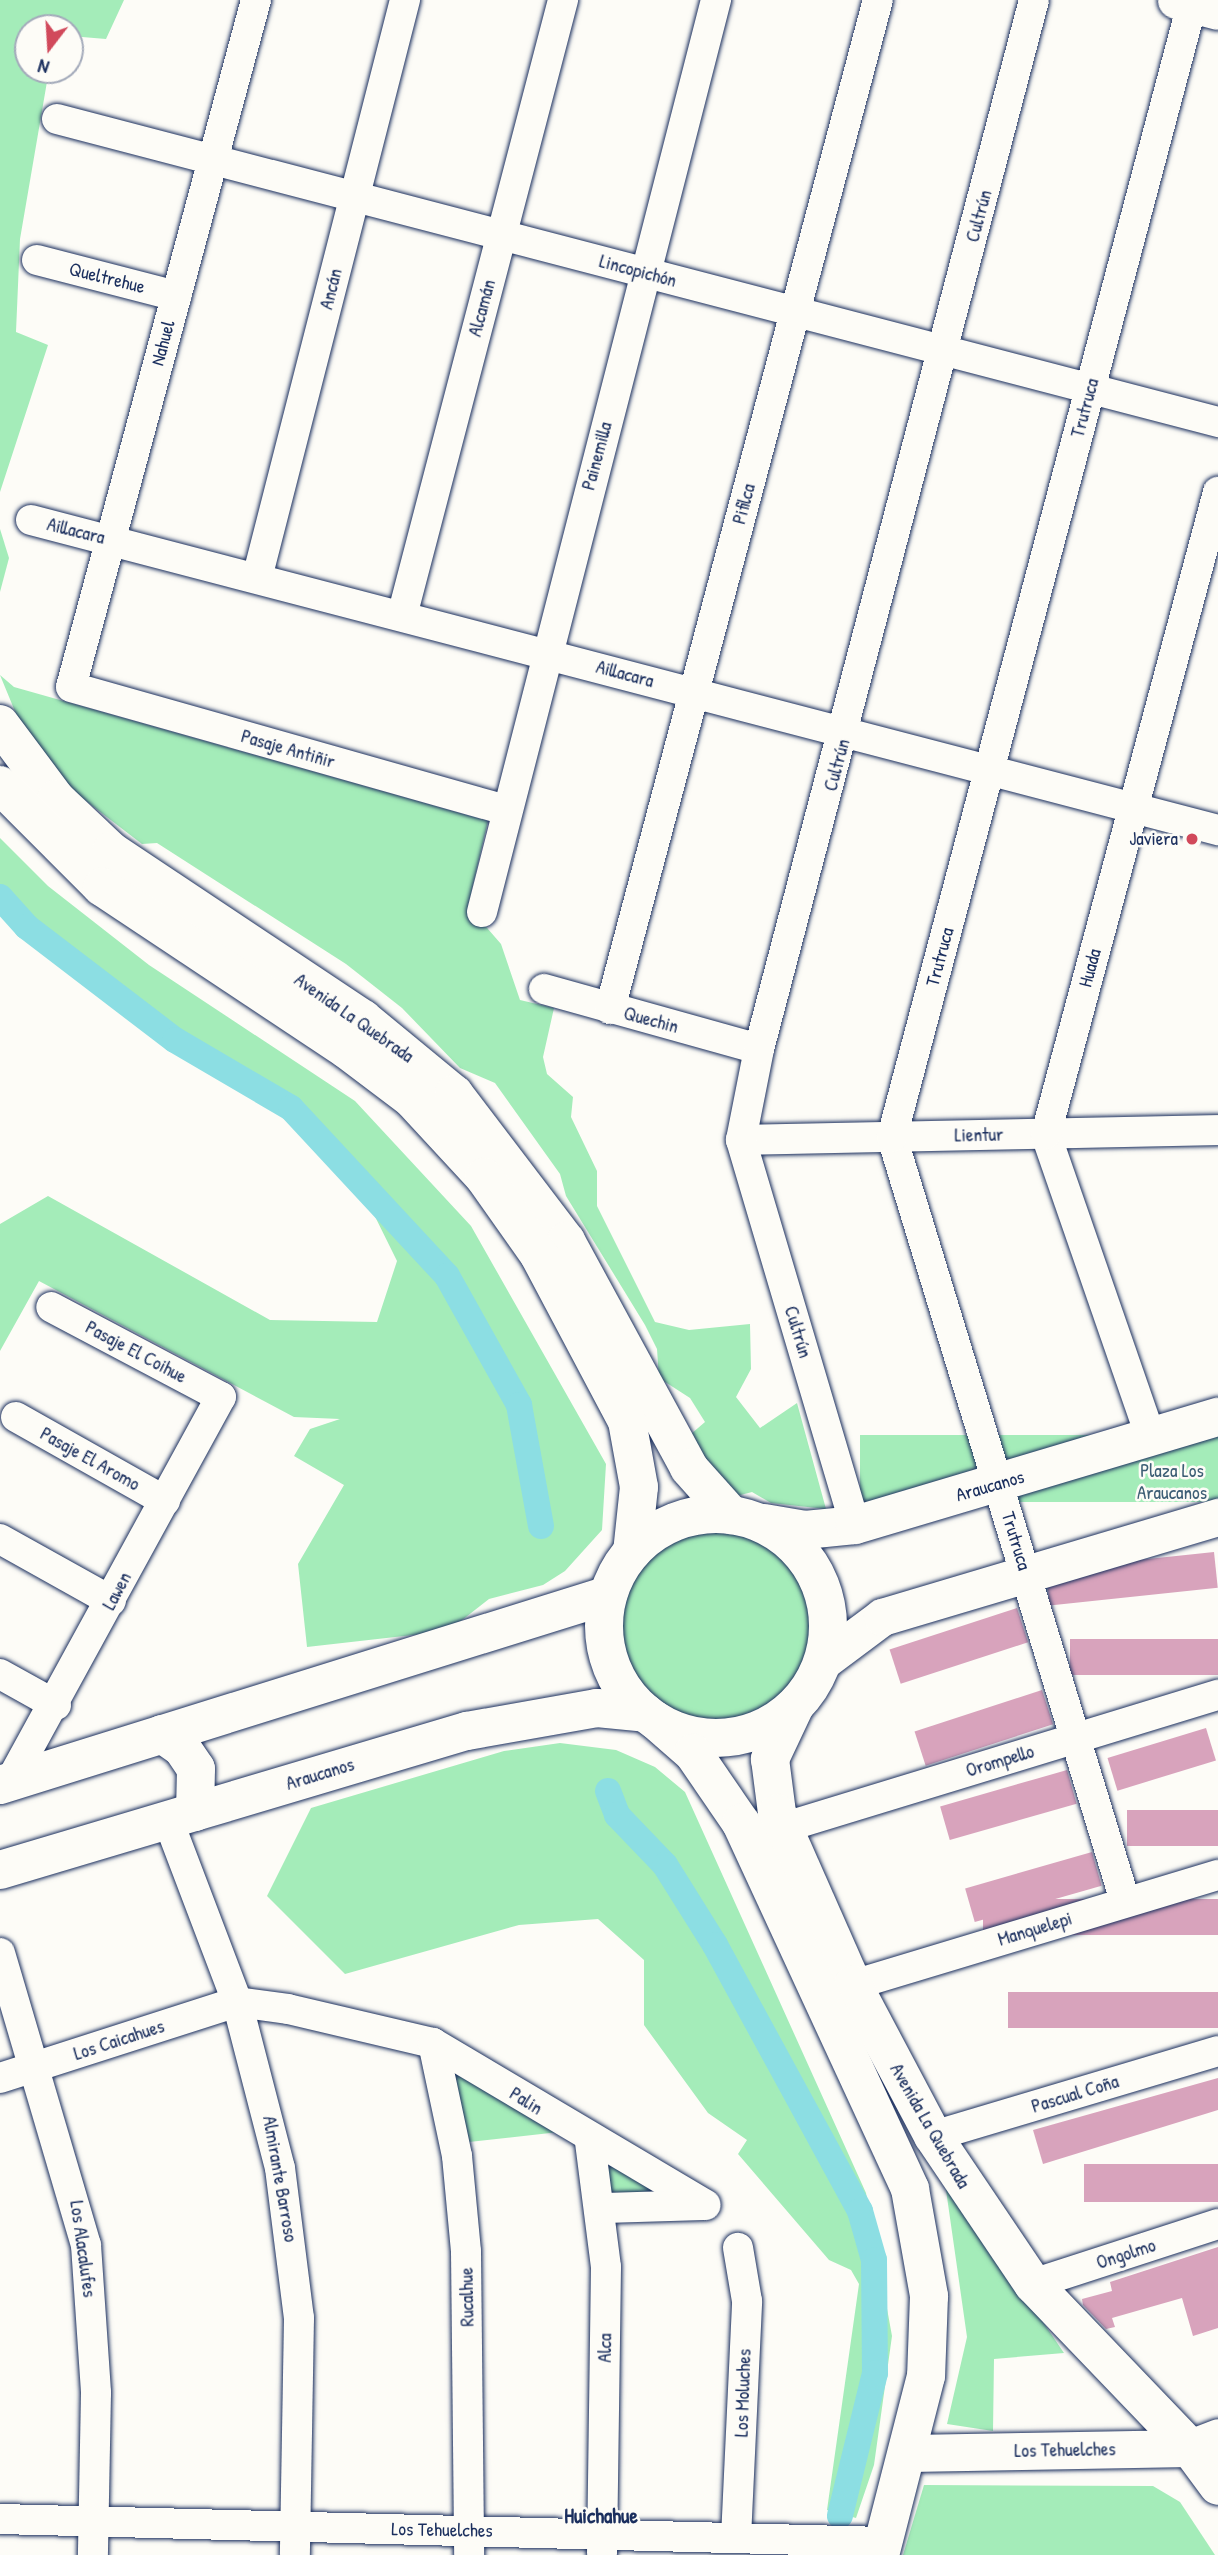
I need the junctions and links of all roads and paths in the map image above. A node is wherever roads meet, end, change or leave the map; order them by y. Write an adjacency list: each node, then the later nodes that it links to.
1 (256, 0): 9 (street, Nahuel)
2 (405, 0): 10 (street, Ancán)
3 (563, 0): 11 (street, Alcamán)
4 (716, 0): 13 (street, Painemilla)
5 (878, 0): 15 (street, Pifilca)
6 (1034, 0): 16 (street, Cultrún)
7 (1195, 5): 17 (street, Trutruca)
8 (57, 119): 9 (street, Lincopichón)
9 (213, 160): 10 (street, Lincopichón); 14 (street, Nahuel)
10 (355, 197): 11 (street, Lincopichón); 22 (street, Ancán)
11 (501, 235): 13 (street, Lincopichón); 23 (street, Alcamán)
12 (37, 260): 14 (street, Queltrehue)
13 (645, 272): 15 (street, Lincopichón); 24 (street, Painemilla)
14 (176, 296): 21 (street, Nahuel)
15 (795, 312): 16 (street, Lincopichón); 26 (street, Pifilca)
16 (944, 351): 17 (street, Lincopichón); 28 (street, Cultrún)
17 (1090, 389): 18 (street, Lincopichón); 29 (street, Trutruca)
18 (1218, 422)
19 (1218, 492): 31 (street, Huada)
20 (31, 520): 21 (street, Aillacara)
21 (110, 540): 22 (street, Aillacara); 25 (street, Nahuel)
22 (257, 578): 23 (street, Aillacara)
23 (402, 616): 24 (street, Aillacara)
24 (546, 653): 26 (street, Aillacara); 32 (street, Painemilla)
25 (71, 687): 32 (street, Pasaje Antiñir)
26 (694, 692): 28 (street, Aillacara); 36 (street, Pifilca)
27 (0, 724): 50 (main road, Avenida La Quebrada)
28 (846, 732): 29 (street, Aillacara); 37 (street, Cultrún)
29 (989, 770): 31 (street, Aillacara); 40 (street, Trutruca)
30 (0, 785): 53 (main road, Avenida La Quebrada)
31 (1133, 807): 33 (street, Aillacara); 39 (street, Huada)
32 (505, 810): 34 (street, Painemilla)
33 (1218, 830)
34 (482, 912)
35 (544, 989): 36 (street, Quechin)
36 (610, 1009): 37 (street, Quechin)
37 (759, 1049): 41 (street, Cultrún)
38 (1218, 1130): 39 (street, Lientur)
39 (1046, 1134): 40 (street, Lientur); 46 (street)
40 (892, 1137): 41 (street, Lientur); 47 (street, Trutruca)
41 (741, 1140): 51 (street, Cultrún)
42 (51, 1307): 43 (street, Pasaje El Coihue)
43 (221, 1397): 48 (street, Lawen)
44 (16, 1417): 48 (street, Pasaje El Aromo)
45 (1218, 1417): 46 (main road, Araucanos)
46 (1151, 1438): 47 (main road, Araucanos)
47 (999, 1483): 51 (main road, Araucanos); 54 (street, Trutruca)
48 (165, 1501): 56 (street, Lawen)
49 (1218, 1517): 54 (street)
50 (745, 1519): 51 (main road, Araucanos); 53 (main road); 57 (main road)
51 (855, 1525)
52 (0, 1539): 56 (street)
53 (632, 1552): 55 (main road)
54 (1027, 1576): 57 (street); 64 (street, Trutruca)
55 (608, 1595): 62 (main road); 63 (main road)
56 (111, 1601): 60 (street, Lawen)
57 (823, 1661): 61 (main road)
58 (0, 1674): 60 (street)
59 (1218, 1695): 64 (street, Orompello)
60 (56, 1704): 65 (street, Lawen)
61 (795, 1706): 62 (main road); 67 (main road, Avenida La Quebrada)
62 (650, 1716): 66 (main road, Araucanos); 85 (main road, Avenida La Quebrada)
63 (162, 1734): 65 (main road); 66 (main road)
64 (1076, 1738): 67 (street, Orompello); 70 (street, Trutruca)
65 (5, 1784)
66 (182, 1816): 68 (main road, Araucanos); 73 (street, Almirante Barroso)
67 (782, 1828): 72 (main road, Avenida La Quebrada)
68 (0, 1870)
69 (1218, 1875): 70 (street, Manquelepi)
70 (1125, 1901): 72 (street, Manquelepi)
71 (0, 1954): 76 (street, Los Alacalufes)
72 (853, 1985): 78 (main road, Avenida La Quebrada)
73 (237, 2002): 74 (street, Palin); 76 (street, Los Caicahues); 90 (street, Almirante Barroso)
74 (433, 2043): 79 (street, Palin); 91 (street, Rucalhue)
75 (1218, 2051): 78 (street, Pascual Coña)
76 (37, 2067): 77 (street, Los Caicahues); 88 (street, Los Alacalufes)
77 (0, 2078)
78 (933, 2136): 83 (main road, Avenida La Quebrada)
79 (590, 2142): 80 (street, Alca); 80 (street, Palin)
80 (603, 2208): 92 (street, Alca)
81 (1218, 2224): 83 (street, Ongolmo)
82 (738, 2248): 89 (street, Los Moluches)
83 (1033, 2284): 84 (main road, Avenida La Quebrada)
84 (1204, 2442): 85 (street, Los Tehuelches); 86 (main road, Avenida La Quebrada)
85 (910, 2453): 93 (main road, Avenida La Quebrada)
86 (1218, 2486)
87 (0, 2519): 88 (street, Los Tehuelches)
88 (95, 2521): 90 (street, Los Tehuelches); 94 (street, Los Alacalufes)
89 (737, 2538): 92 (street, Los Tehuelches); 93 (street, Los Tehuelches)
90 (295, 2541): 91 (street, Los Tehuelches)
91 (469, 2543): 92 (street, Los Tehuelches)
92 (602, 2545)
93 (882, 2549)
94 (93, 2555)

